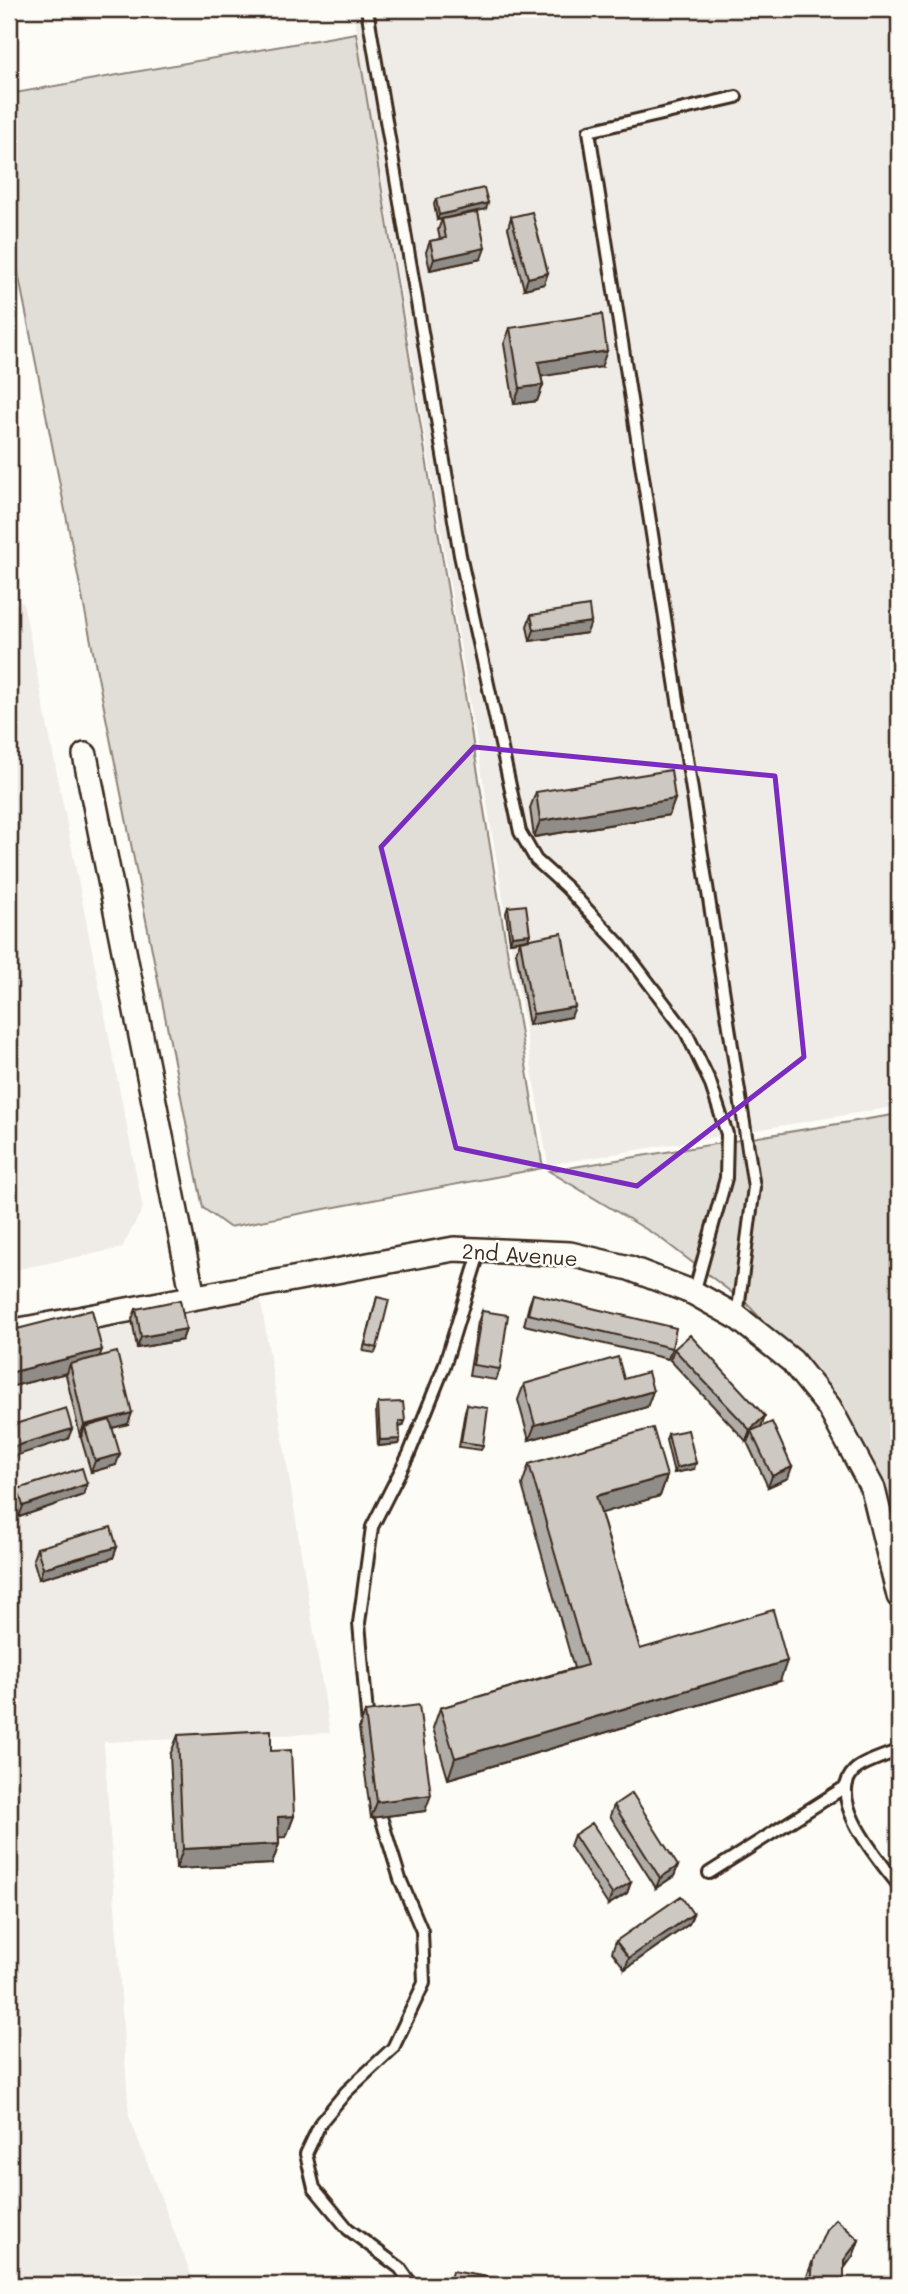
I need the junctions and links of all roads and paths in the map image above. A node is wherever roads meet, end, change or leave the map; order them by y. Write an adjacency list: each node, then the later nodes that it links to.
1 (367, 9): 5 (lane)
2 (736, 97): 7 (lane)
3 (85, 755): 6 (street)
4 (480, 1250): 5 (street, 2nd Avenue); 6 (street, 2nd Avenue); 10 (lane)
5 (694, 1293): 7 (street, 2nd Avenue)
6 (193, 1297): 8 (street, 2nd Avenue)
7 (737, 1317): 9 (street, 2nd Avenue)
8 (9, 1332)
9 (899, 1596)
10 (369, 1731)
11 (899, 1750): 12 (lane)
12 (845, 1787): 14 (lane); 15 (lane)
13 (375, 1799): 16 (lane)
14 (709, 1873)
15 (899, 1886)
16 (412, 2285)

